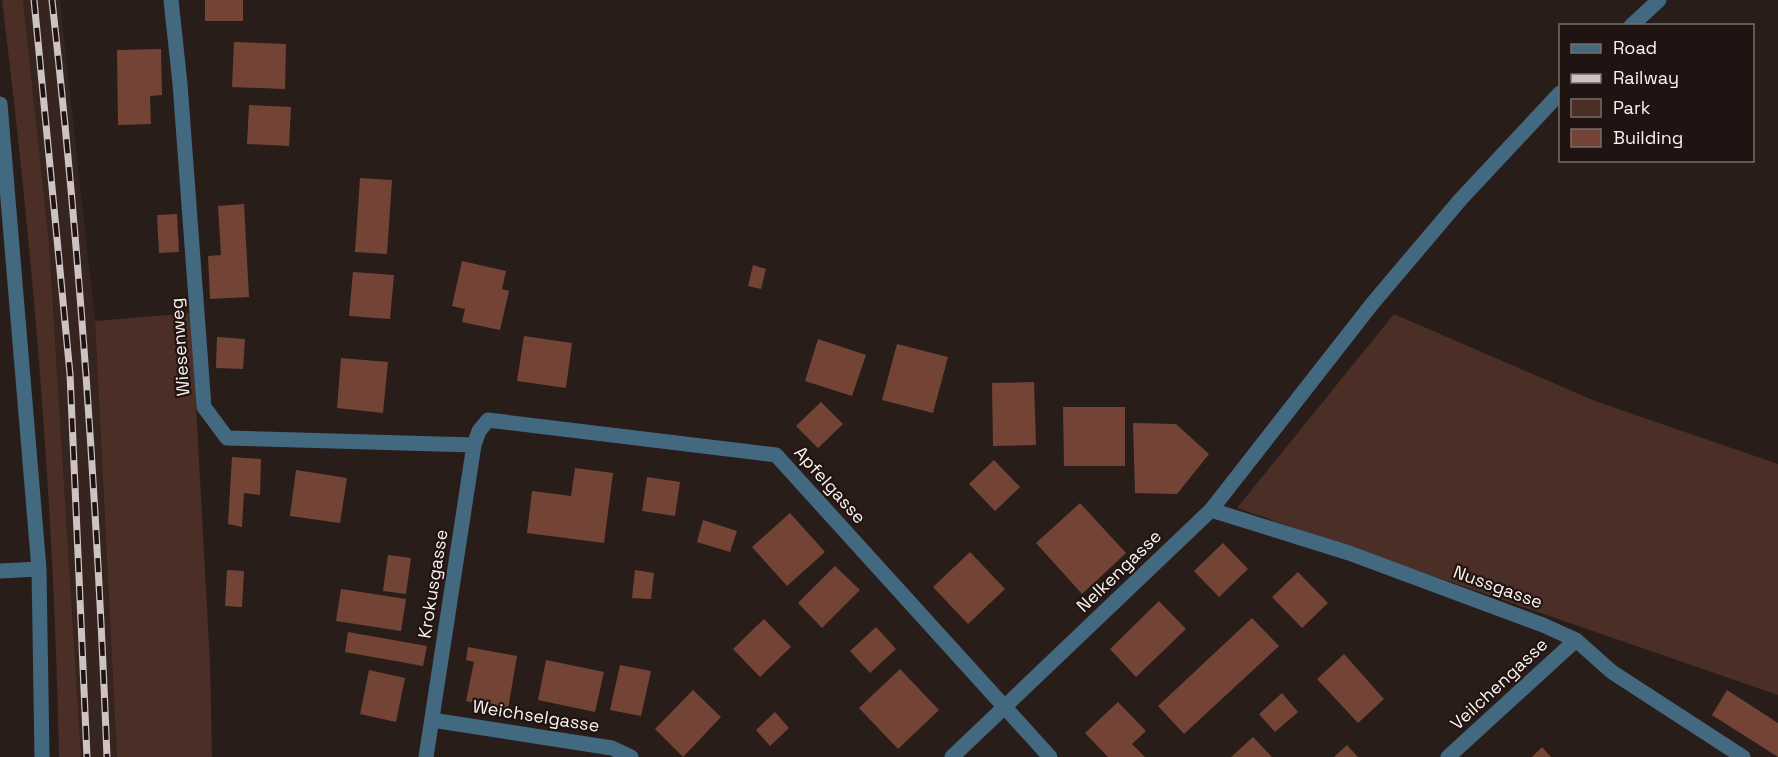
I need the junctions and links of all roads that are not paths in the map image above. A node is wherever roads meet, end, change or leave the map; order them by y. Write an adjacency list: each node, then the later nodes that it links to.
1 (171, 0): 7 (street, Wiesenweg)
2 (1659, 0): 3 (street)
3 (1633, 24)
4 (1559, 94): 8 (street, Nelkengasse)
5 (0, 104): 9 (street)
6 (488, 420): 7 (street, Krokusgasse); 12 (street, Apfelgasse)
7 (474, 445): 13 (street, Krokusgasse)
8 (1211, 510): 11 (street, Nussgasse); 12 (street, Nelkengasse)
9 (39, 569): 10 (street); 14 (street)
10 (0, 571)
11 (1576, 640): 19 (street, Veilchengasse); 20 (street, Nussgasse)
12 (1004, 707): 17 (street, Nelkengasse); 18 (street, Apfelgasse)
13 (432, 720): 15 (street, Krokusgasse); 16 (street, Weichselgasse)
14 (42, 757)
15 (426, 757)
16 (631, 757)
17 (952, 757)
18 (1050, 757)
19 (1448, 757)
20 (1742, 757)

